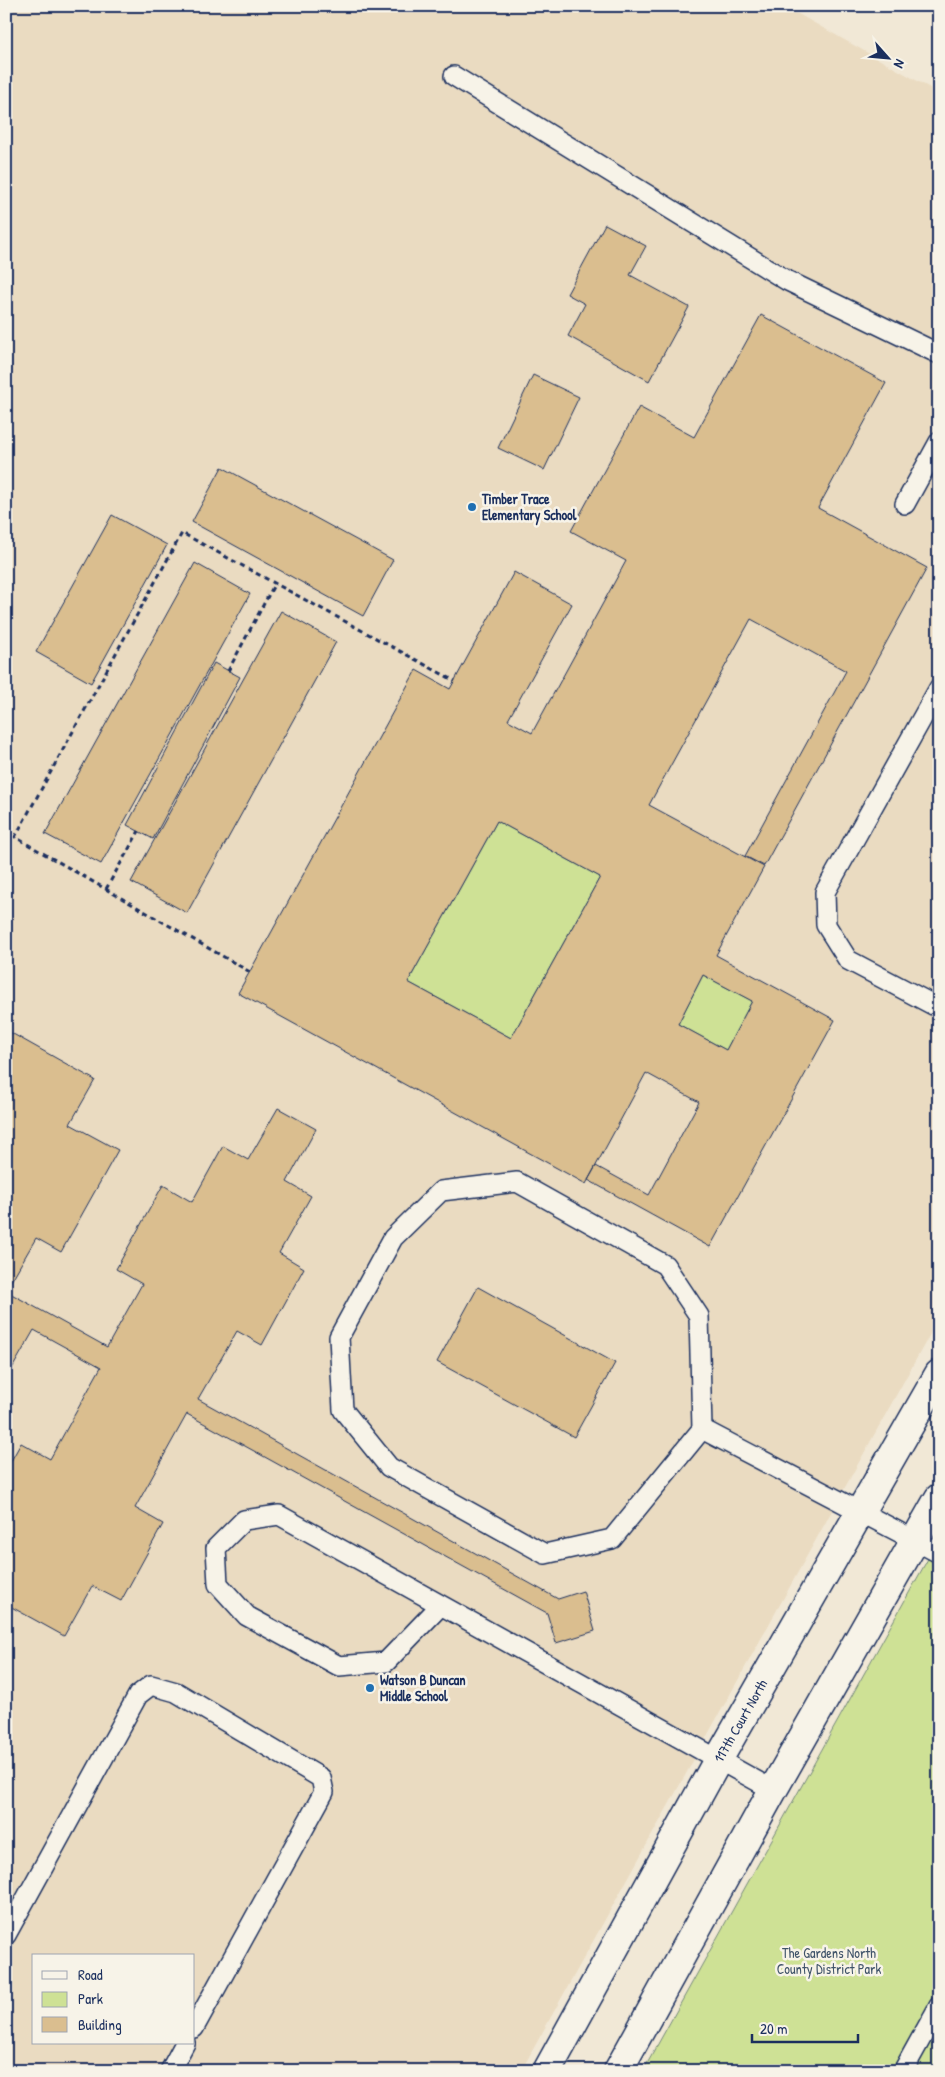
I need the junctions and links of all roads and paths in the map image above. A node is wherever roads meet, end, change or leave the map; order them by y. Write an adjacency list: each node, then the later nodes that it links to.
1 (454, 76): 2 (lane)
2 (939, 354)
3 (939, 442): 4 (lane)
4 (904, 504)
5 (275, 583): 6 (path); 7 (path); 10 (path)
6 (228, 671)
7 (455, 681)
8 (939, 688): 12 (lane)
9 (139, 831): 10 (path)
10 (106, 889): 11 (path)
11 (250, 972)
12 (939, 1008)
13 (939, 1374): 16 (street, 117th Court North)
14 (702, 1429): 14 (lane); 16 (lane)
15 (939, 1498): 17 (street)
16 (861, 1512): 17 (lane); 19 (street, 117th Court North)
17 (927, 1547): 20 (street)
18 (440, 1606): 18 (lane); 19 (lane)
19 (718, 1760): 20 (lane); 26 (street, 117th Court North)
20 (773, 1790): 27 (street)
21 (6, 1935): 23 (lane)
22 (939, 2006): 28 (lane)
23 (195, 2026)
24 (184, 2044): 25 (lane)
25 (170, 2071)
26 (547, 2071)
27 (618, 2071)
28 (903, 2071)

